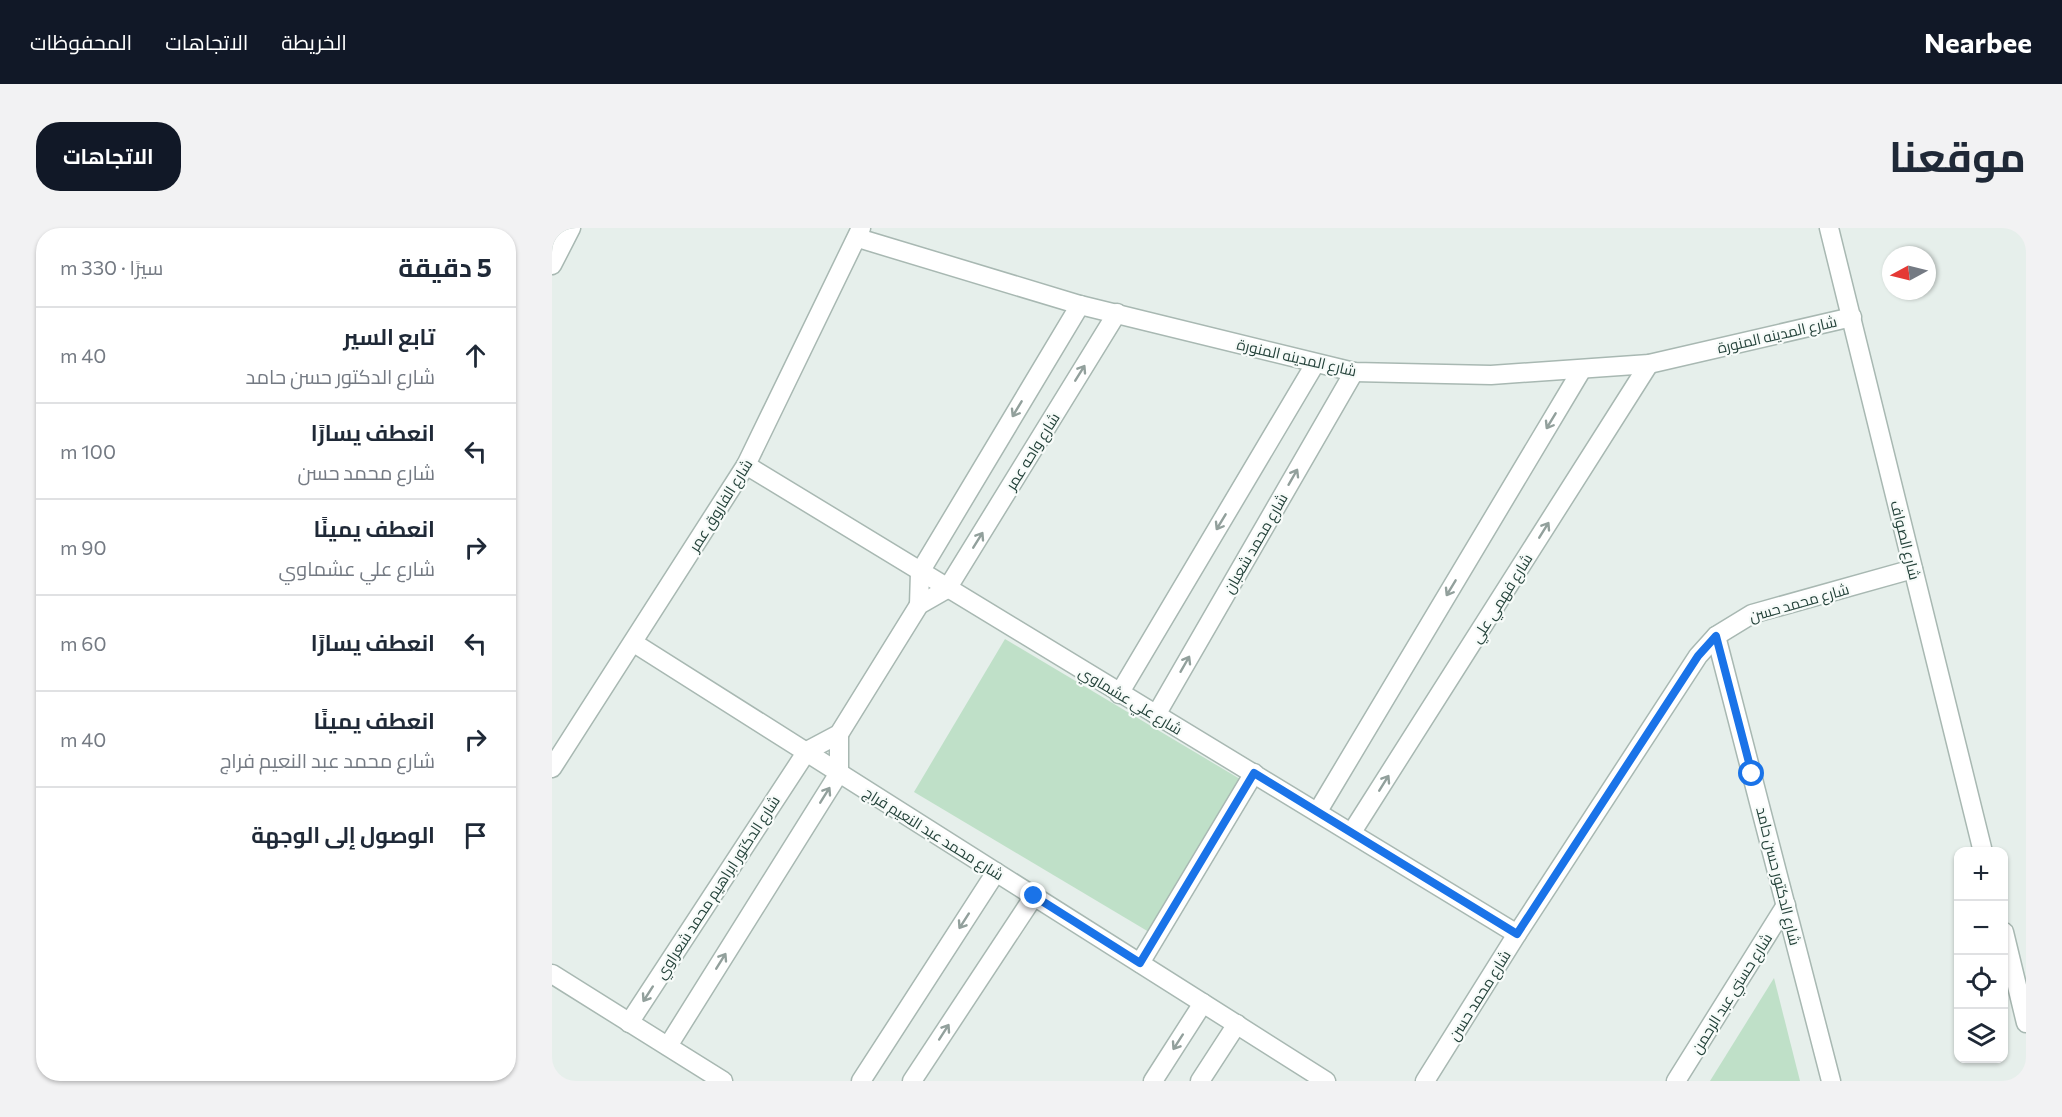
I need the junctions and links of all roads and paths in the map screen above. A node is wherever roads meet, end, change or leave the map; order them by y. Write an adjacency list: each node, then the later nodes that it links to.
1 (572, 228): 4 (street)
2 (1829, 228): 7 (street, شارع الصواف)
3 (860, 233): 5 (street, شارع المدينه المنورة); 12 (street, شارع الفاروق عمر)
4 (552, 265)
5 (1080, 305): 6 (street, شارع المدينه المنورة); 14 (street, one-way to 14)
6 (1117, 313): 8 (street, شارع المدينه المنورة); 15 (street, شارع واحه عمر, one-way to 6)
7 (1852, 317): 9 (street, شارع المدينه المنورة); 13 (street, شارع الصواف)
8 (1315, 364): 11 (street, شارع المدينه المنورة); 19 (street, one-way to 19)
9 (1649, 364): 10 (street, شارع المدينه المنورة); 27 (street, شارع فهمي علي, one-way to 9)
10 (1581, 371): 11 (street, شارع المدينه المنورة); 26 (street, one-way to 26)
11 (1354, 372): 20 (street, شارع محمد شعبان, one-way to 11)
12 (746, 465): 14 (street, شارع علي عشماوي); 18 (street, شارع الفاروق عمر)
13 (1913, 569): 17 (street, شارع محمد حسن); 28 (street, شارع الصواف)
14 (920, 572): 15 (street, شارع علي عشماوي); 16 (street)
15 (947, 590): 16 (street); 19 (street, شارع علي عشماوي)
16 (919, 604): 21 (street)
17 (1716, 636): 31 (street, شارع الدكتور حسن حامد); 32 (street, شارع محمد حسن)
18 (633, 643): 22 (street, شارع محمد عبد النعيم فراج); 23 (street, شارع الفاروق عمر)
19 (1119, 694): 20 (street, شارع علي عشماوي)
20 (1156, 715): 25 (street, شارع علي عشماوي)
21 (839, 734): 22 (street); 24 (street)
22 (807, 751): 24 (street, شارع محمد عبد النعيم فراج); 37 (street, شارع الدكتور ابراهيم محمد شعراوي, one-way to 37)
23 (552, 768)
24 (839, 773): 29 (street, شارع محمد عبد النعيم فراج); 40 (street, one-way to 24)
25 (1254, 773): 26 (street, شارع علي عشماوي); 34 (street)
26 (1318, 811): 27 (street, شارع علي عشماوي)
27 (1352, 832): 32 (street, شارع علي عشماوي)
28 (1982, 847)
29 (996, 872): 30 (street, شارع محمد عبد النعيم فراج); 42 (street, one-way to 42)
30 (1034, 896): 34 (street, شارع محمد عبد النعيم فراج); 43 (street, one-way to 30)
31 (1786, 905): 48 (street, شارع حسني عبد الرحمن); 49 (street, شارع الدكتور حسن حامد)
32 (1517, 934): 47 (street, شارع محمد حسن)
33 (2008, 949): 38 (street)
34 (1140, 963): 36 (street, شارع محمد عبد النعيم فراج)
35 (552, 974): 37 (street)
36 (1203, 1003): 39 (street, شارع محمد عبد النعيم فراج); 44 (street, one-way to 44)
37 (629, 1023): 40 (street)
38 (2026, 1023)
39 (1237, 1024): 45 (street); 46 (street, شارع محمد عبد النعيم فراج)
40 (668, 1046): 41 (street)
41 (723, 1081)
42 (861, 1081)
43 (912, 1081)
44 (1153, 1081)
45 (1200, 1081)
46 (1326, 1081)
47 (1425, 1081)
48 (1676, 1081)
49 (1831, 1081)

